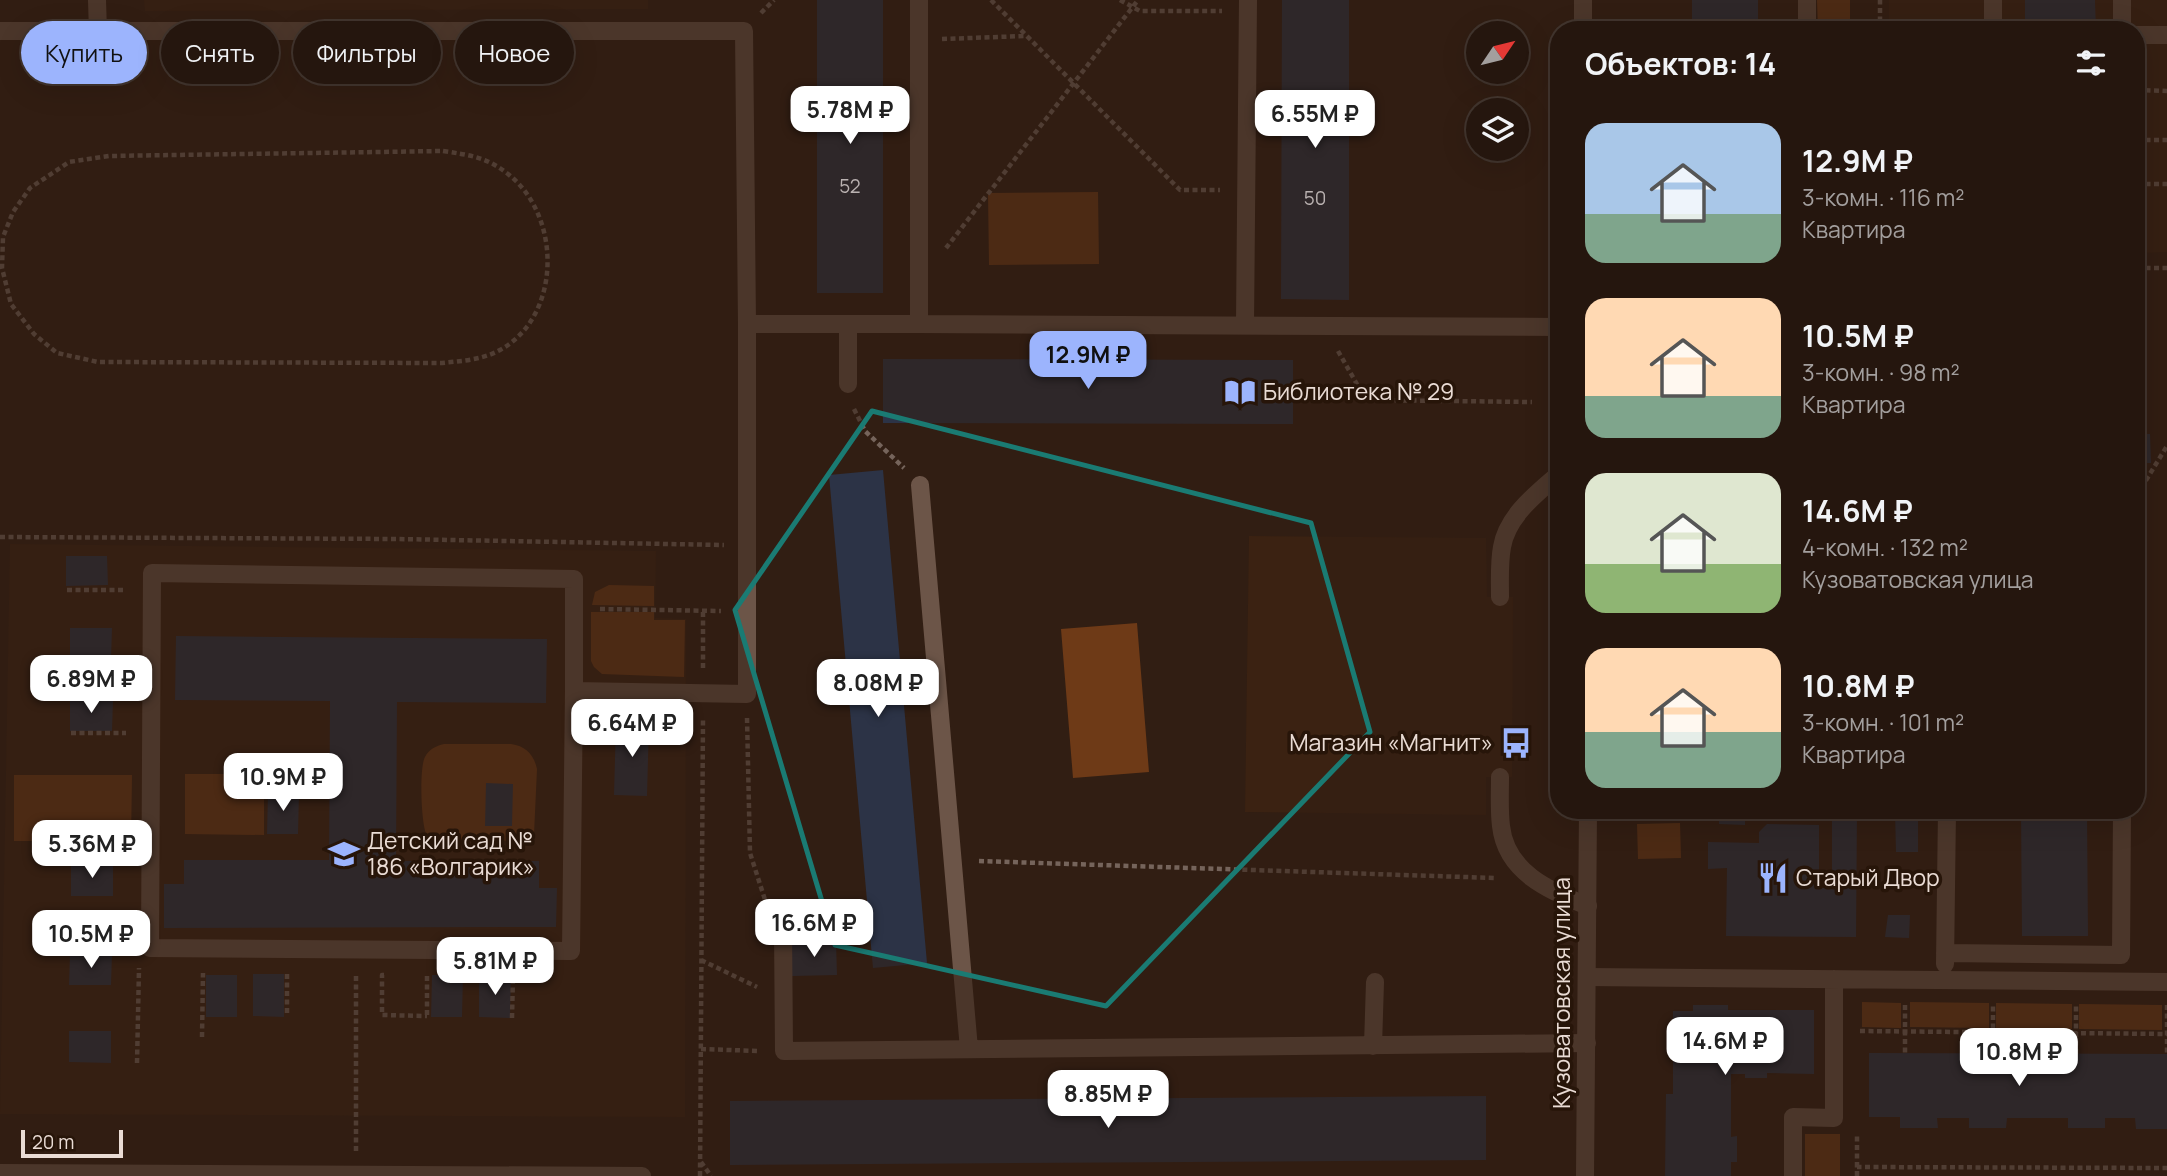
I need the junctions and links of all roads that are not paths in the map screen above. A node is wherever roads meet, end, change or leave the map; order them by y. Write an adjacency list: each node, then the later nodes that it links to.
1 (97, 0): 8 (street)
2 (919, 0): 19 (street)
3 (1583, 0): 9 (street)
4 (1807, 0): 10 (street)
5 (1993, 0): 11 (street)
6 (2122, 0): 12 (street)
7 (1248, 6): 20 (street)
8 (97, 21)
9 (1583, 21)
10 (1807, 21)
11 (1993, 21)
12 (2122, 21)
13 (0, 31): 14 (street)
14 (21, 31)
15 (147, 32): 18 (street)
16 (2145, 35): 17 (street)
17 (2167, 35)
18 (747, 324): 21 (street); 27 (street)
19 (919, 324): 20 (street); 21 (street)
20 (1245, 324): 22 (street)
21 (848, 325): 23 (street)
22 (1550, 327)
23 (848, 384)
24 (1550, 482): 26 (street)
25 (920, 485): 42 (street)
26 (1500, 597)
27 (574, 691): 27 (street)
28 (1500, 776): 32 (street)
29 (1588, 819): 32 (street, Кузоватовская улица)
30 (1947, 819): 34 (street)
31 (2122, 819): 34 (street)
32 (1588, 906): 35 (street, Кузоватовская улица)
33 (783, 926): 42 (street)
34 (1945, 953): 37 (street)
35 (1587, 977): 36 (street); 40 (street, Кузоватовская улица)
36 (1834, 979): 37 (street); 46 (street)
37 (1945, 980): 39 (street)
38 (1375, 982): 41 (street)
39 (2167, 982)
40 (1587, 1044): 41 (street); 45 (street, Кузоватовская улица)
41 (1373, 1046): 42 (street)
42 (969, 1049)
43 (0, 1173): 44 (street)
44 (642, 1176)
45 (1585, 1176)
46 (1793, 1176)

